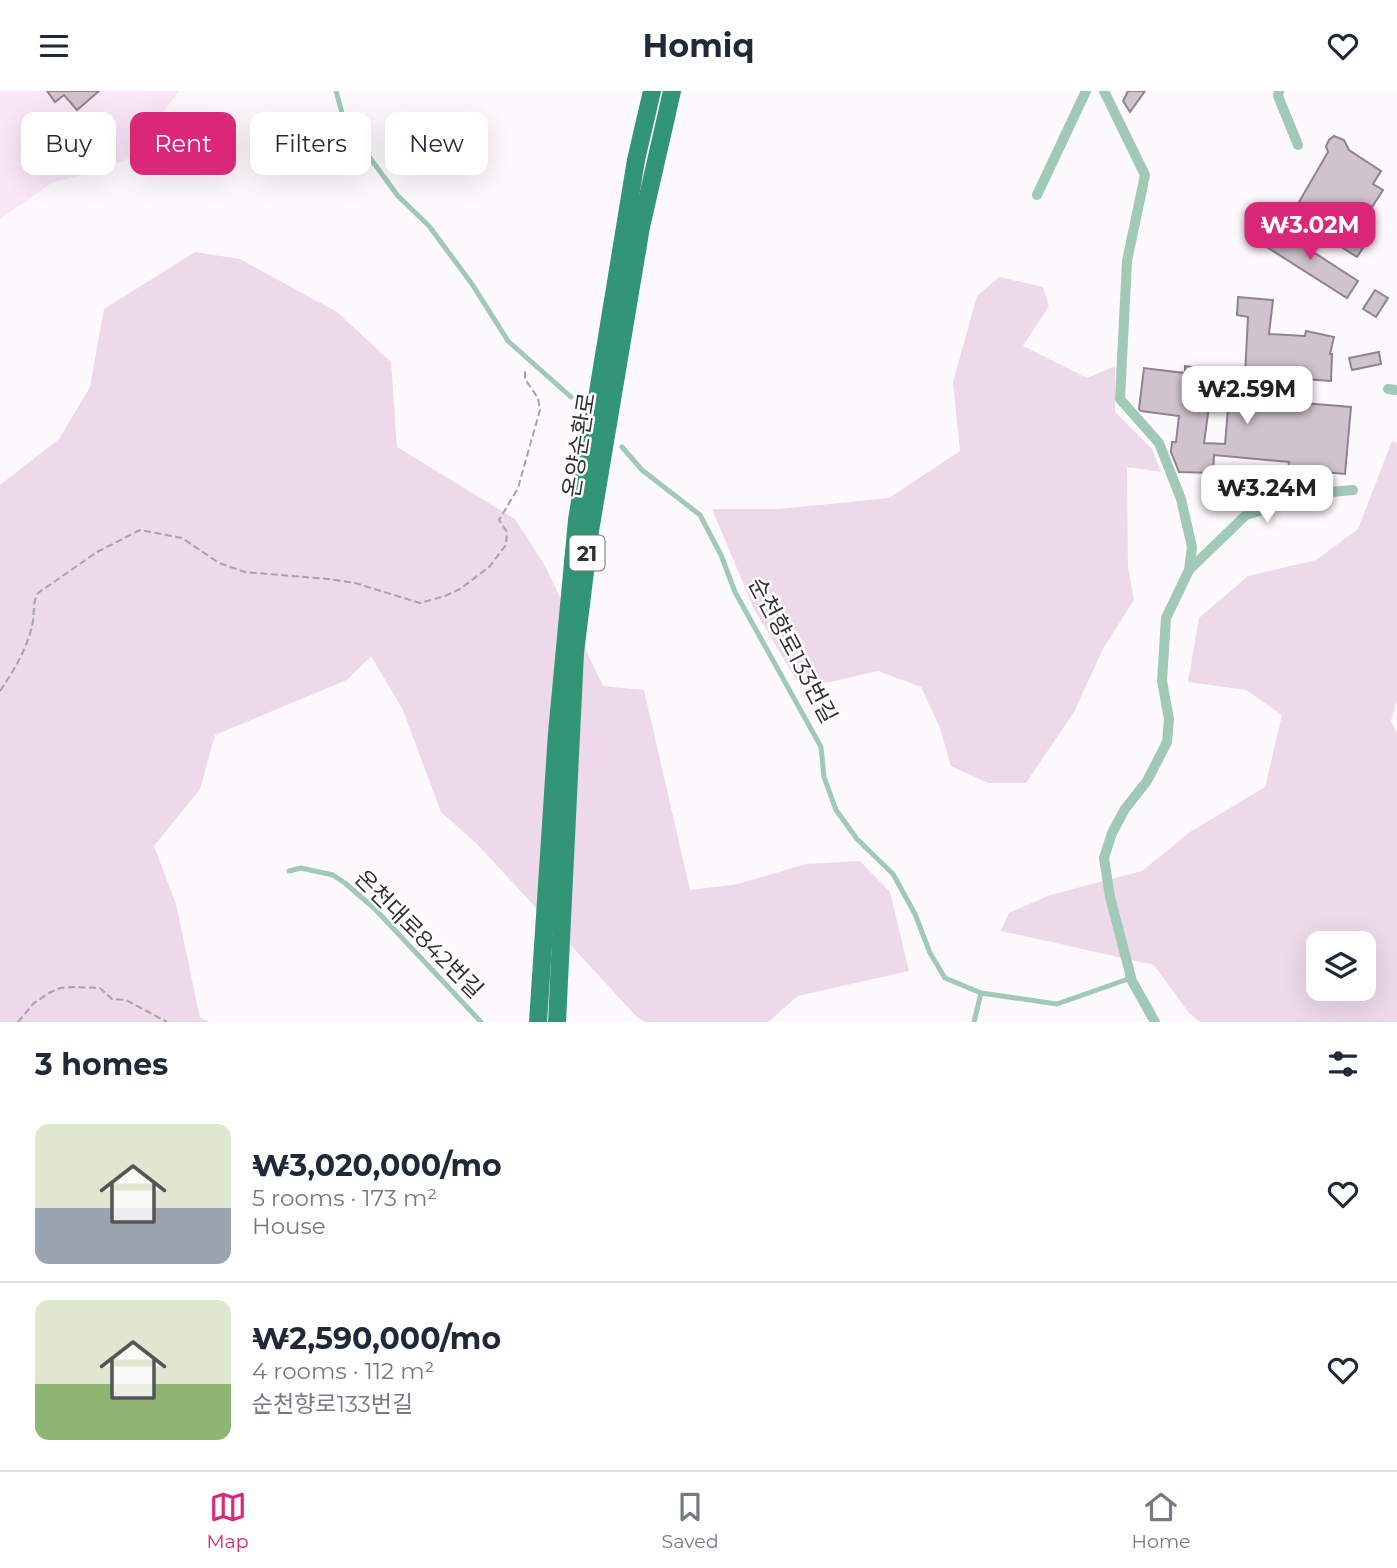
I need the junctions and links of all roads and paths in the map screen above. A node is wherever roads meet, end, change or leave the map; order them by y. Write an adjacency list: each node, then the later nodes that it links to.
1 (336, 91): 9 (lane)
2 (652, 91): 21 (highway, 온양순환로 / 21)
3 (672, 91): 22 (highway, 온양순환로 / 21)
4 (1086, 91): 8 (street)
5 (1104, 91): 13 (street)
6 (1279, 91): 7 (street)
7 (1298, 145)
8 (1037, 195)
9 (527, 356): 10 (lane); 14 (path)
10 (571, 397)
11 (622, 447): 17 (lane, 순천향로133번길)
12 (1353, 490): 13 (street)
13 (1189, 570): 16 (street)
14 (0, 691)
15 (289, 871): 20 (lane, 온천대로842번길)
16 (1131, 978): 17 (lane, 순천향로133번길); 24 (street)
17 (981, 993): 23 (lane)
18 (18, 1022): 19 (path)
19 (167, 1022)
20 (481, 1022)
21 (538, 1022)
22 (557, 1022)
23 (974, 1022)
24 (1155, 1022)

